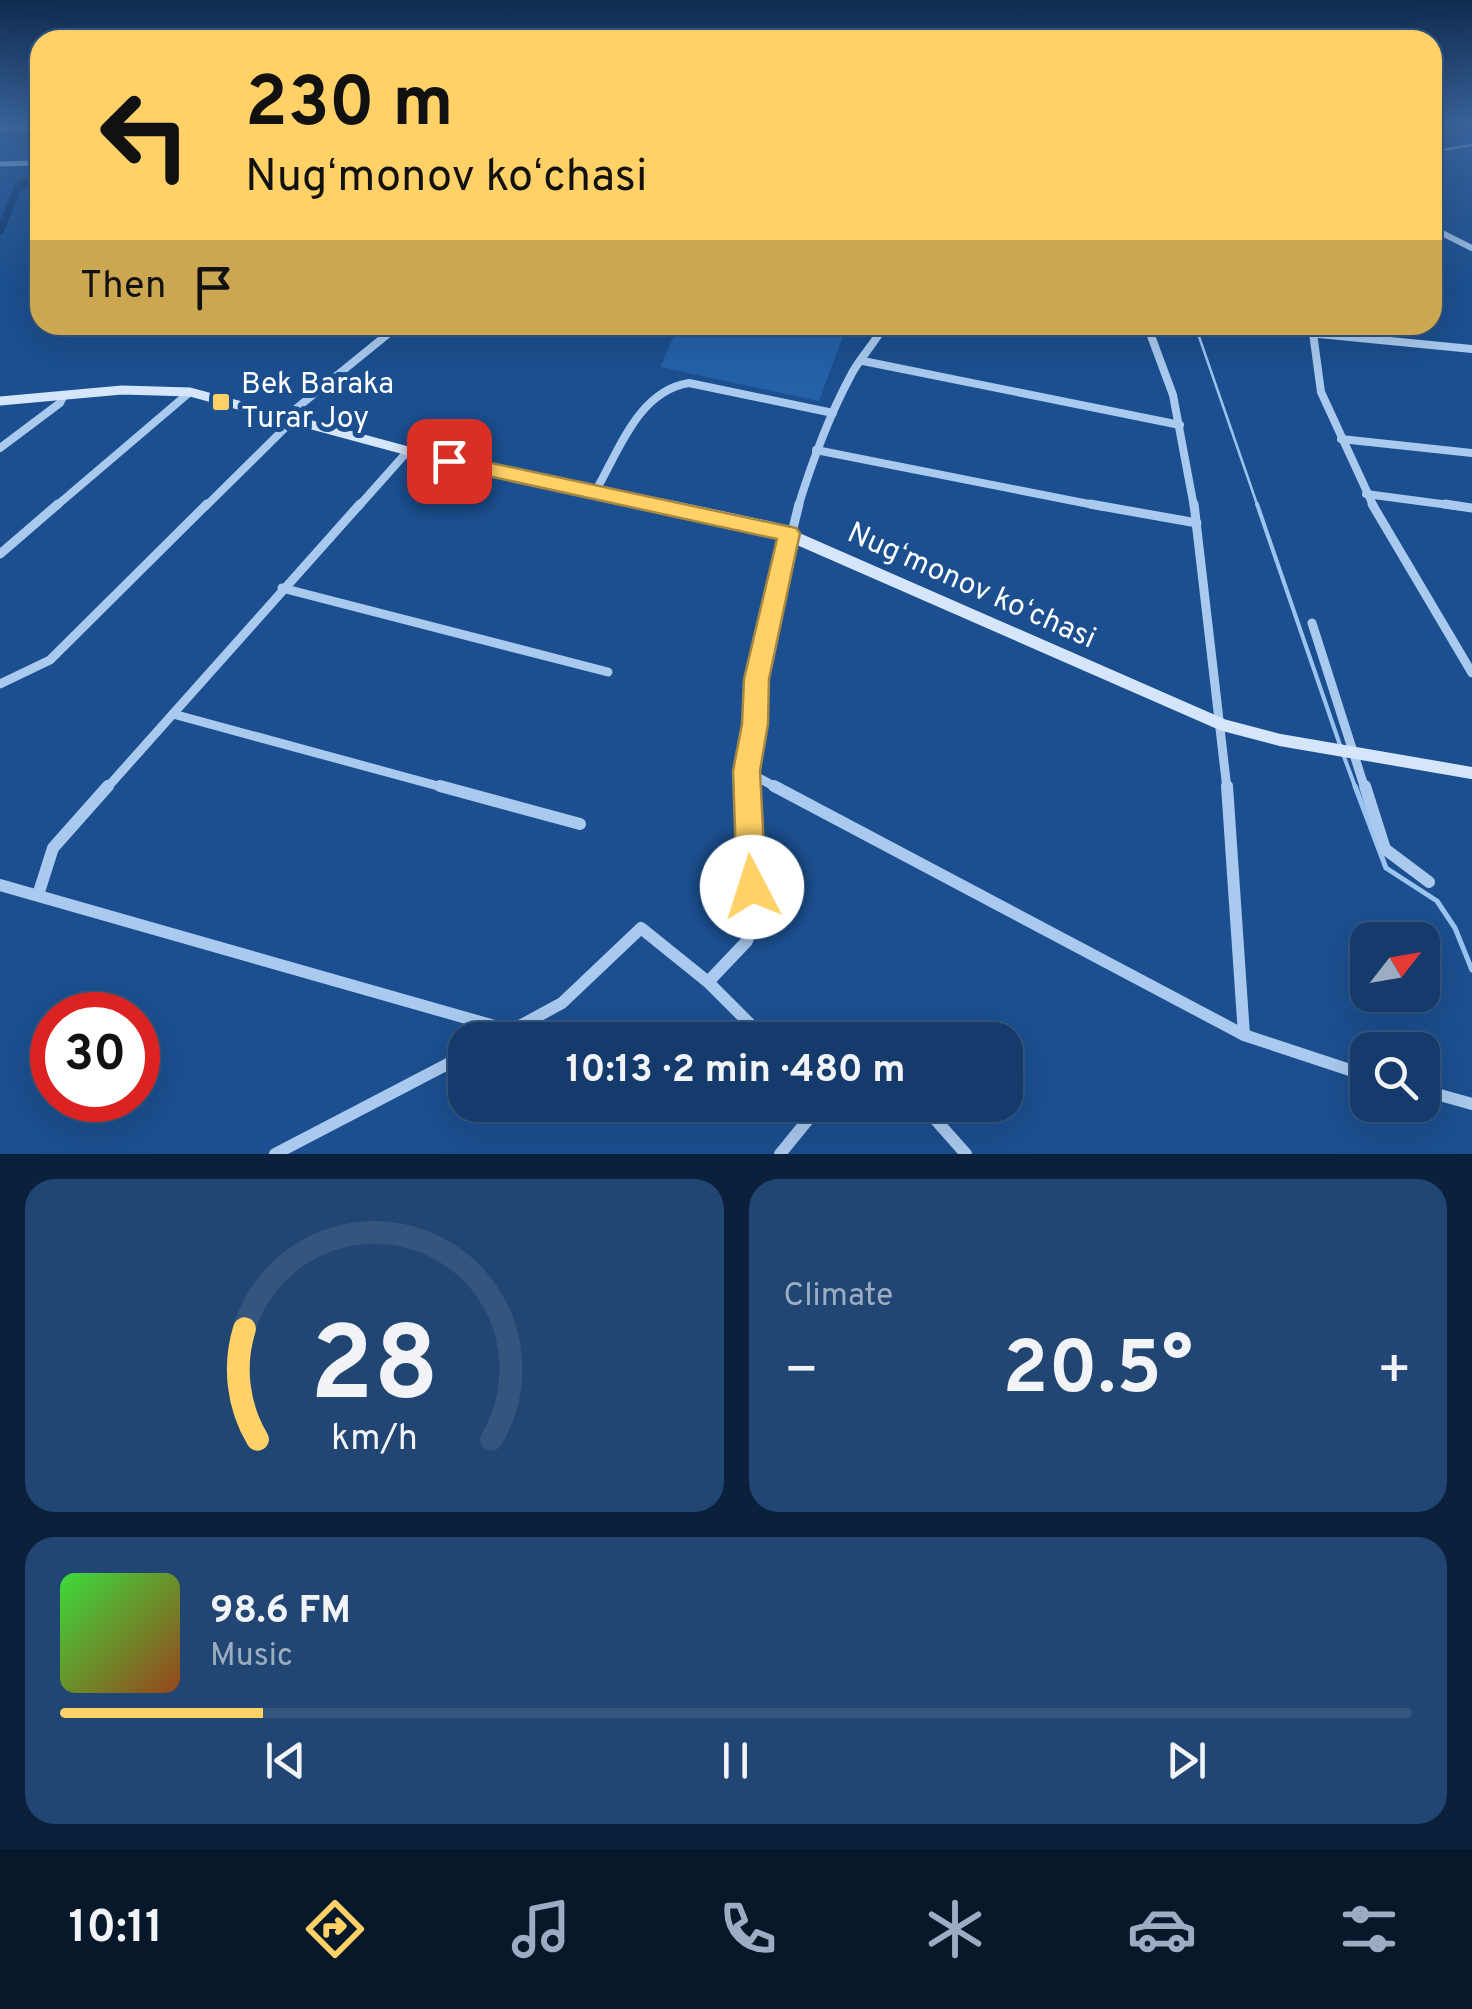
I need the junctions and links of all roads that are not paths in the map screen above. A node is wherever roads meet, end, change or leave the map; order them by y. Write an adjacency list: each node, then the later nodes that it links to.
1 (1442, 233): 2 (street)
2 (1472, 248)
3 (387, 335): 16 (street)
4 (878, 335): 11 (street)
5 (1152, 335): 17 (street)
6 (1313, 335): 18 (street)
7 (1324, 335): 9 (street)
8 (1356, 335): 9 (street)
9 (1358, 338): 10 (street)
10 (1472, 349)
11 (863, 361): 15 (street); 17 (street)
12 (190, 392): 13 (main road, Nugʻmonov koʻchasi); 16 (main road, Nugʻmonov koʻchasi); 28 (street)
13 (64, 395): 14 (main road, Nugʻmonov koʻchasi); 19 (street)
14 (0, 401)
15 (833, 413): 20 (street); 23 (street)
16 (286, 421): 21 (main road, Nugʻmonov koʻchasi); 33 (street)
17 (1180, 425): 26 (street)
18 (1342, 438): 22 (street); 24 (street)
19 (0, 448)
20 (816, 450): 26 (street); 27 (street)
21 (408, 452): 23 (main road, Nugʻmonov koʻchasi); 29 (street)
22 (1472, 453)
23 (595, 492): 27 (main road, Nugʻmonov koʻchasi)
24 (1366, 494): 25 (street); 32 (street)
25 (1472, 508)
26 (1197, 523): 35 (street)
27 (789, 533): 35 (main road, Nugʻmonov koʻchasi); 37 (street)
28 (0, 554)
29 (282, 588): 31 (street); 34 (street)
30 (1312, 623): 36 (street)
31 (608, 672)
32 (1472, 672)
33 (0, 684)
34 (172, 714): 39 (street); 42 (street)
35 (1223, 725): 36 (main road, Nugʻmonov koʻchasi); 47 (street)
36 (1354, 752): 38 (main road, Nugʻmonov koʻchasi); 40 (street)
37 (746, 771): 43 (street); 47 (street)
38 (1472, 772)
39 (580, 824)
40 (1429, 882)
41 (0, 884): 42 (street)
42 (38, 896): 44 (street)
43 (708, 982): 45 (street); 46 (street)
44 (480, 1022)
45 (529, 1022)
46 (748, 1022)
47 (1244, 1034): 49 (street)
48 (448, 1064): 54 (street)
49 (1350, 1070)
50 (1440, 1095): 51 (street)
51 (1472, 1104)
52 (806, 1122): 55 (street)
53 (938, 1122): 56 (street)
54 (275, 1154)
55 (780, 1154)
56 (966, 1154)

